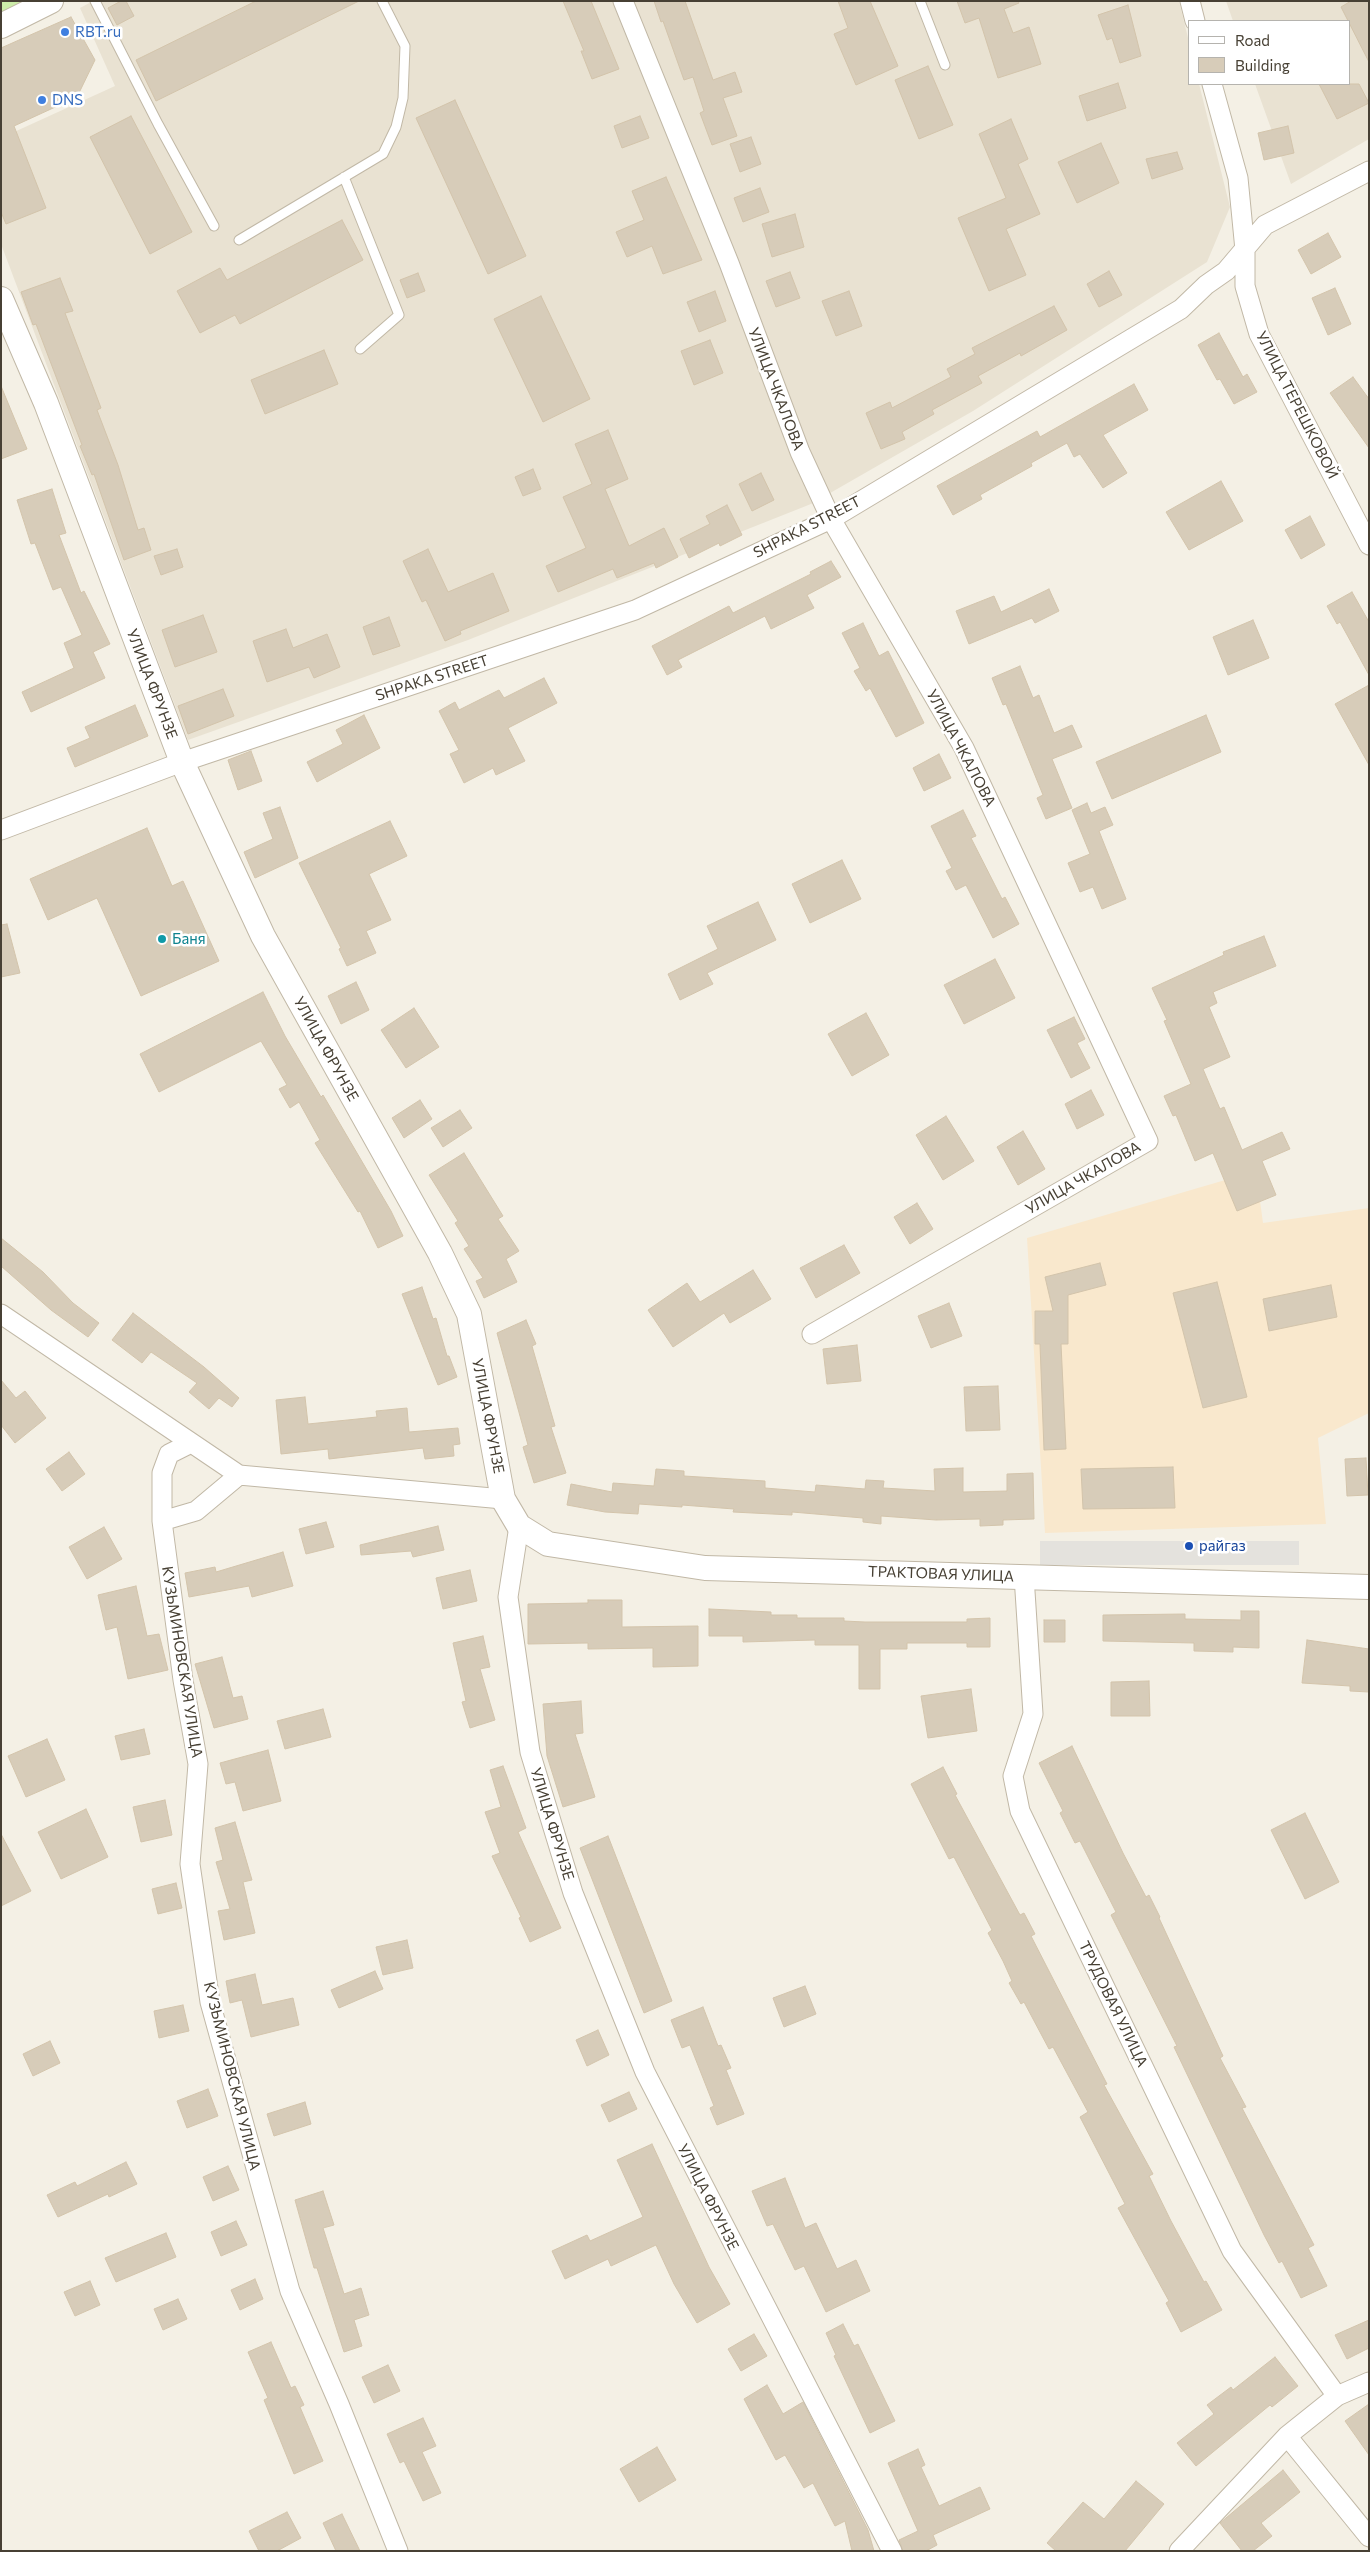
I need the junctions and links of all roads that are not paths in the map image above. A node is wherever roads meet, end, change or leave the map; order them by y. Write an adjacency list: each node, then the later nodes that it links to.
1 (51, 1): 8 (street)
2 (95, 1): 13 (lane)
3 (382, 1): 12 (lane)
4 (623, 1): 18 (street, УЛИЦА ЧКАЛОВА)
5 (920, 1): 9 (lane)
6 (1190, 1): 7 (street)
7 (1195, 20)
8 (1, 26)
9 (945, 65)
10 (1212, 85): 15 (street, УЛИЦА ТЕРЕШКОВОЙ)
11 (1369, 171): 15 (street, SHPAKA STREET)
12 (344, 177): 14 (lane); 17 (lane)
13 (214, 226)
14 (239, 240)
15 (1245, 250): 18 (street, SHPAKA STREET); 19 (street, УЛИЦА ТЕРЕШКОВОЙ)
16 (1, 299): 20 (street, УЛИЦА ФРУНЗЕ)
17 (360, 349)
18 (831, 519): 20 (street, SHPAKA STREET); 23 (street, УЛИЦА ЧКАЛОВА)
19 (1369, 545)
20 (182, 762): 21 (street, SHPAKA STREET); 26 (street, УЛИЦА ФРУНЗЕ)
21 (1, 830)
22 (1, 1314): 24 (street)
23 (812, 1334)
24 (191, 1443): 25 (street); 27 (street, КУЗЬМИНОВСКАЯ УЛИЦА)
25 (239, 1475): 26 (street); 27 (street)
26 (503, 1500): 28 (street, УЛИЦА ФРУНЗЕ)
27 (162, 1521): 35 (street, КУЗЬМИНОВСКАЯ УЛИЦА)
28 (519, 1526): 29 (street, ТРАКТОВАЯ УЛИЦА); 36 (street, УЛИЦА ФРУНЗЕ)
29 (1024, 1576): 30 (street, ТРАКТОВАЯ УЛИЦА); 32 (street, ТРУДОВАЯ УЛИЦА)
30 (1369, 1587)
31 (1369, 2382): 32 (street)
32 (1337, 2396): 33 (street)
33 (1286, 2436): 34 (street); 37 (street)
34 (1369, 2537)
35 (398, 2551)
36 (892, 2551)
37 (1179, 2551)

